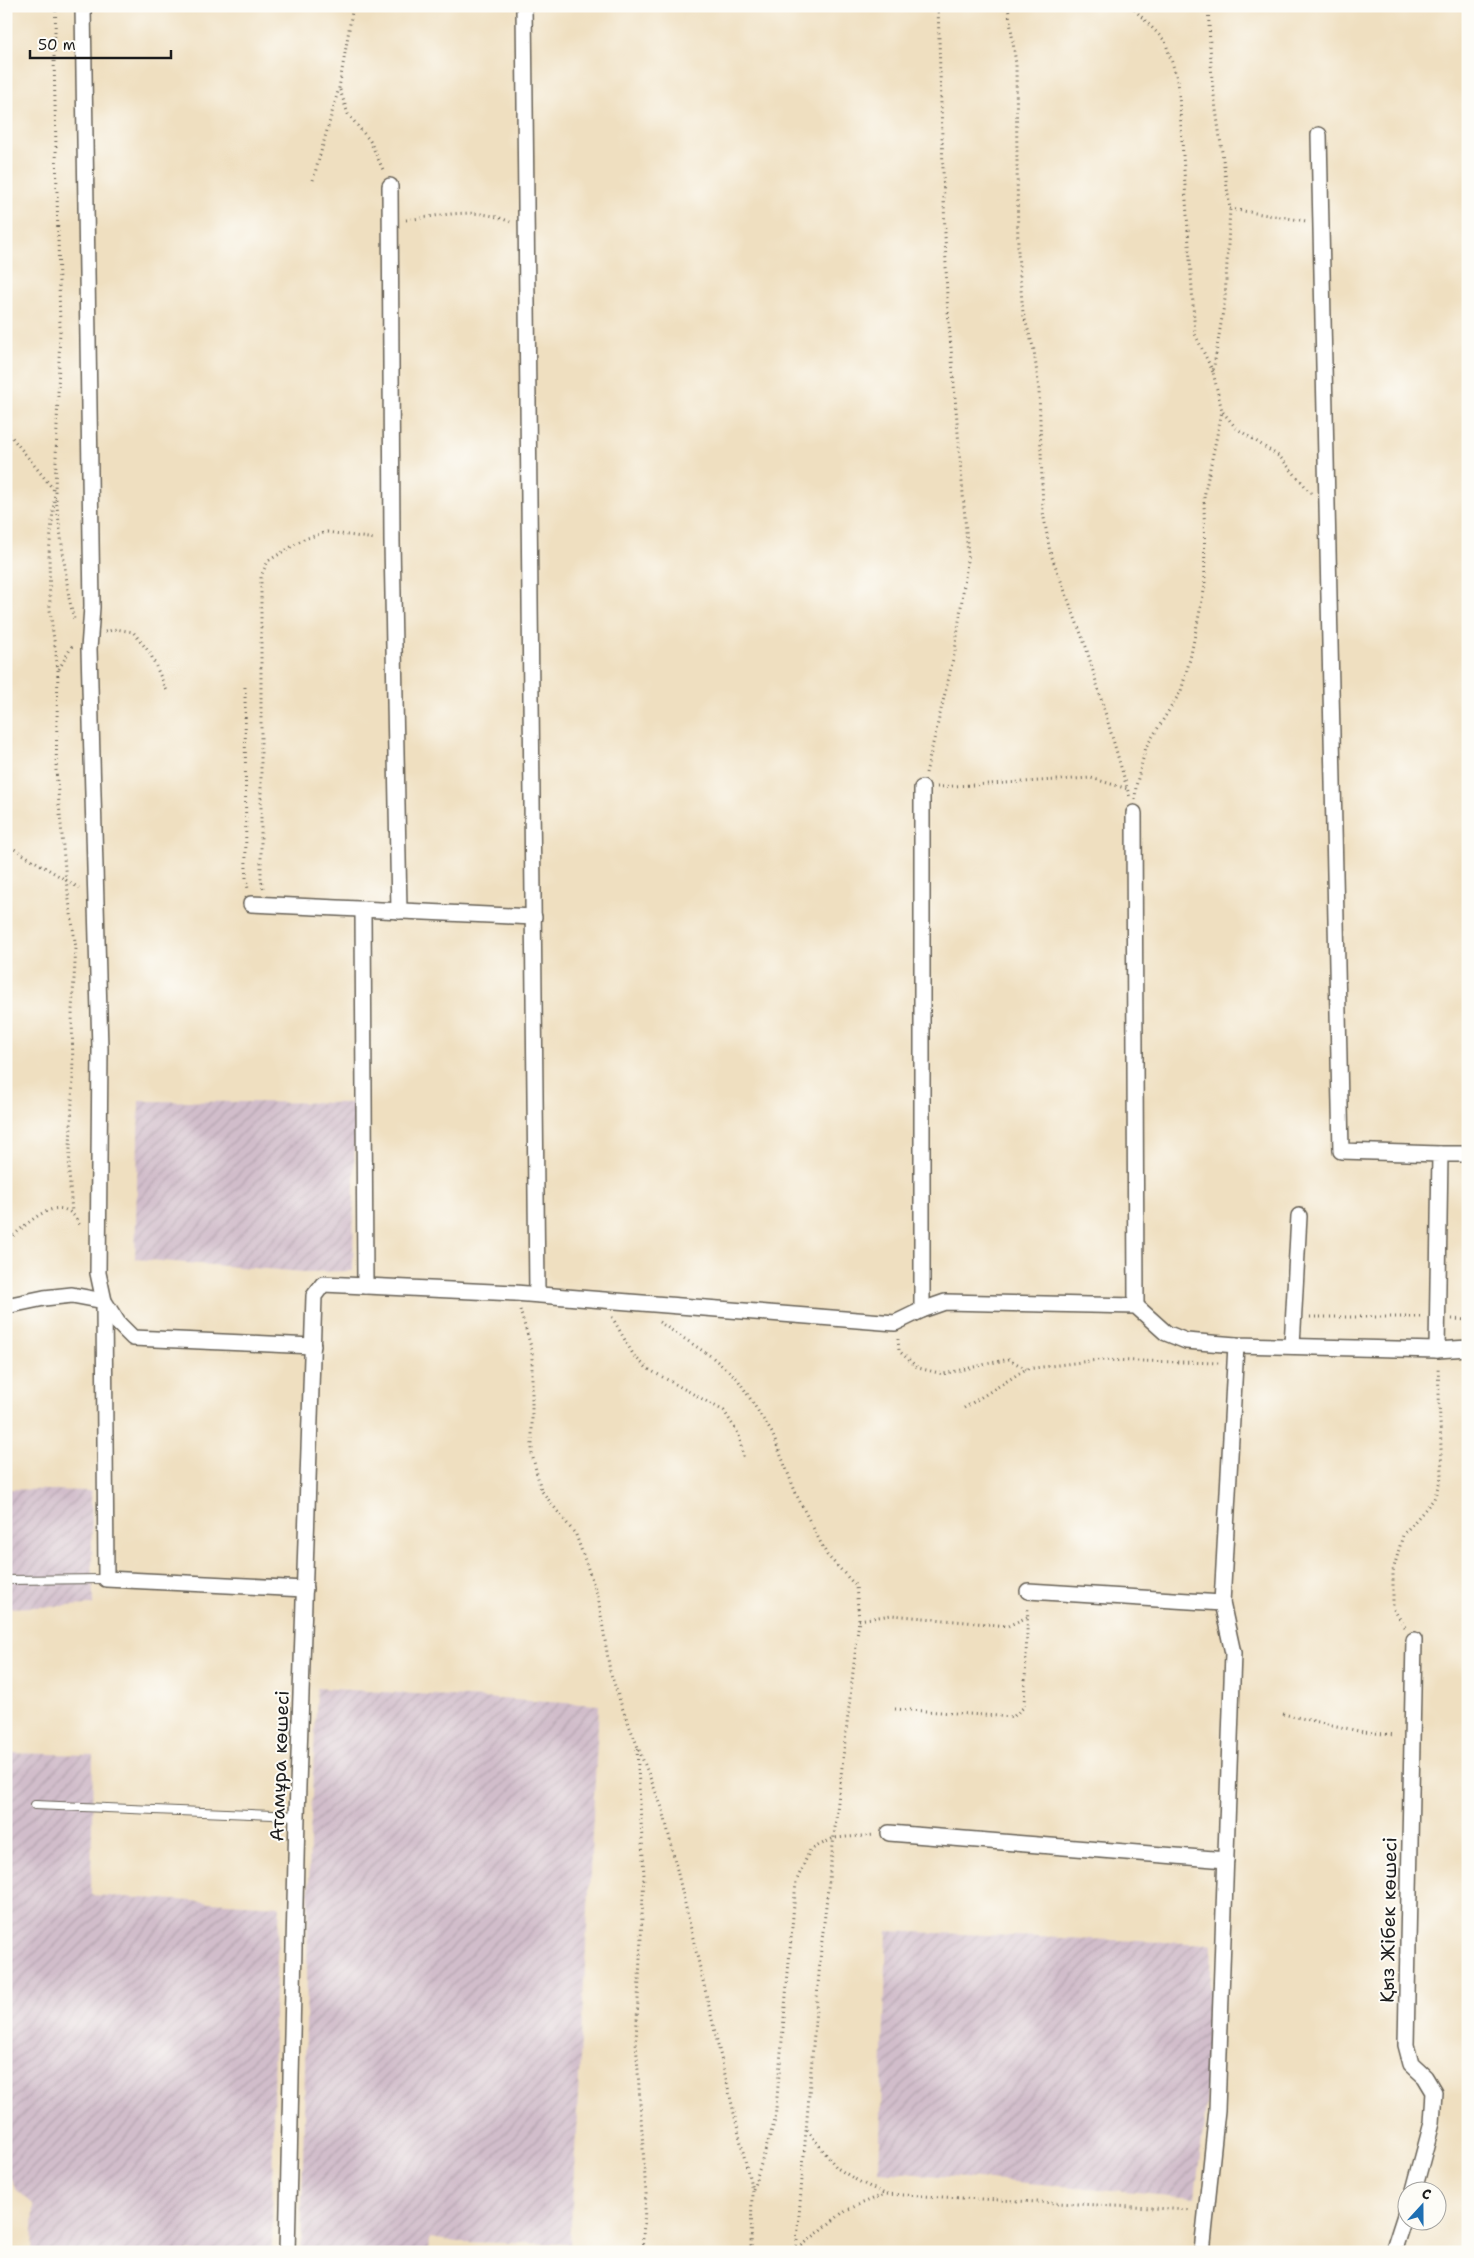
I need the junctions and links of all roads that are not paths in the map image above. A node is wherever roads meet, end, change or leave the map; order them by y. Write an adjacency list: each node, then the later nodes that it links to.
1 (83, 6): 16 (street)
2 (524, 6): 10 (street)
3 (1319, 135): 11 (street)
4 (390, 186): 9 (street)
5 (922, 788): 19 (street)
6 (1134, 813): 18 (street)
7 (251, 904): 8 (street)
8 (363, 910): 9 (street); 14 (street)
9 (399, 911): 10 (street)
10 (534, 917): 15 (street)
11 (1440, 1154): 12 (street); 24 (street)
12 (1468, 1154)
13 (1300, 1216): 22 (street)
14 (365, 1286): 15 (street); 21 (street, Атамұра көшесі)
15 (537, 1294): 19 (street)
16 (104, 1301): 17 (street); 21 (street); 25 (street)
17 (6, 1306)
18 (1136, 1306): 19 (street); 20 (street)
19 (922, 1310)
20 (1236, 1345): 22 (street); 29 (street)
21 (313, 1346): 27 (street, Атамұра көшесі)
22 (1292, 1346): 24 (street)
23 (1468, 1348): 24 (street)
24 (1437, 1350)
25 (106, 1579): 26 (lane); 27 (street)
26 (6, 1580)
27 (305, 1589): 32 (street, Атамұра көшесі)
28 (1028, 1591): 29 (street)
29 (1222, 1603): 34 (street)
30 (1414, 1640): 35 (street, Қыз Жібек көшесі)
31 (35, 1805): 32 (lane)
32 (297, 1816): 37 (street, Атамұра көшесі)
33 (889, 1833): 34 (street)
34 (1226, 1860): 38 (street)
35 (1417, 2180)
36 (1400, 2230): 39 (street)
37 (288, 2252)
38 (1202, 2252)
39 (1393, 2252)

